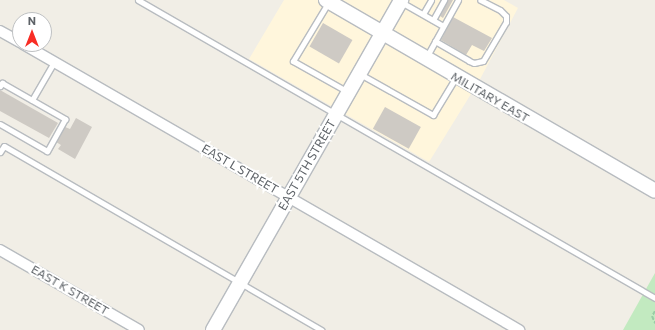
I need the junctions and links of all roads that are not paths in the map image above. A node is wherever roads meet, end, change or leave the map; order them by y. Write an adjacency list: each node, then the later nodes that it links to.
1 (138, 0): 23 (lane)
2 (431, 0): 8 (lane)
3 (444, 0): 9 (lane)
4 (458, 0): 10 (lane)
5 (480, 0): 14 (lane)
6 (328, 1): 12 (street, MILITARY EAST); 21 (lane)
7 (401, 1): 8 (lane); 12 (street, EAST 5TH STREET)
8 (423, 14): 9 (lane)
9 (433, 20): 10 (lane)
10 (443, 26): 14 (lane)
11 (0, 31): 13 (street)
12 (382, 33): 16 (street, MILITARY EAST); 18 (street, EAST 5TH STREET)
13 (12, 38)
14 (435, 41): 16 (lane)
15 (37, 52): 17 (street, EAST L STREET)
16 (425, 59): 19 (street, MILITARY EAST)
17 (54, 62): 22 (lane); 27 (street, EAST L STREET)
18 (359, 73): 19 (lane); 21 (street, EAST 5TH STREET)
19 (456, 77): 26 (street, MILITARY EAST)
20 (0, 86): 22 (lane)
21 (349, 92): 23 (street, EAST 5TH STREET)
22 (32, 100): 24 (lane)
23 (337, 113): 27 (street, EAST 5TH STREET); 30 (lane)
24 (0, 124)
25 (0, 152): 29 (lane)
26 (655, 191)
27 (289, 197): 29 (street, EAST 5TH STREET); 34 (street, EAST L STREET)
28 (0, 250): 31 (street, EAST K STREET)
29 (240, 283): 32 (street, EAST 5TH STREET); 33 (lane)
30 (655, 298)
31 (139, 330)
32 (213, 330)
33 (322, 330)
34 (519, 330)

